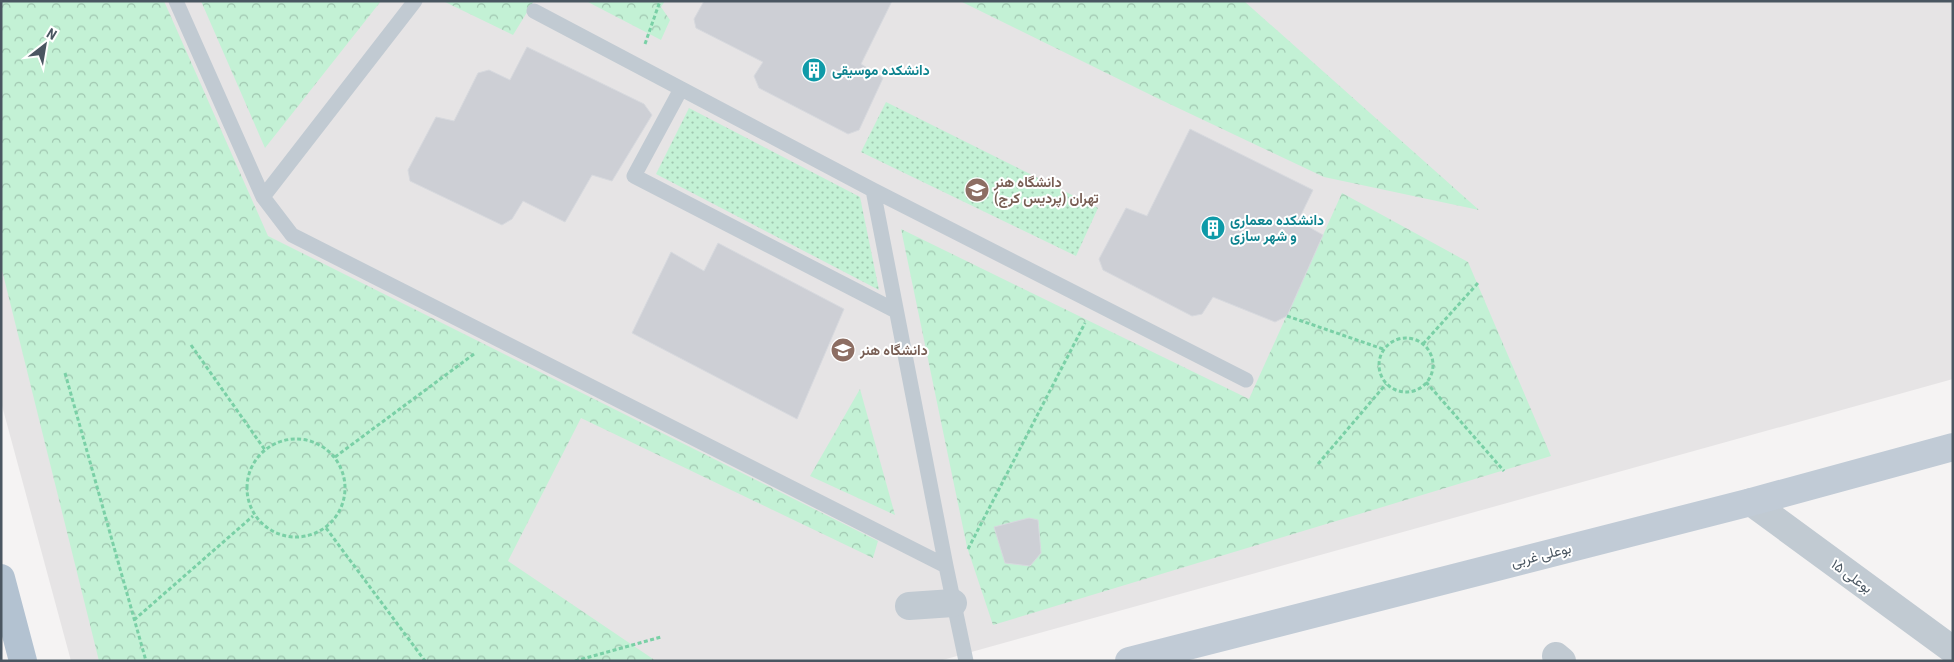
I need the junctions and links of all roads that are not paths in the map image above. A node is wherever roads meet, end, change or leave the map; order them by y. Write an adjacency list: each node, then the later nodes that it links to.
1 (176, 1): 6 (lane)
2 (415, 1): 6 (lane)
3 (534, 11): 4 (lane)
4 (681, 89): 5 (lane); 7 (lane)
5 (873, 190): 7 (lane); 8 (lane)
6 (263, 197): 11 (lane)
7 (896, 311): 11 (lane)
8 (1246, 380)
9 (1953, 447): 10 (street, بوعلی غربی)
10 (1750, 502): 15 (street, بوعلی ۱۵); 16 (street, بوعلی غربی)
11 (946, 566): 13 (lane)
12 (1, 578): 17 (main road)
13 (951, 594): 14 (street); 18 (lane)
14 (909, 606)
15 (1953, 650)
16 (1187, 654): 19 (street, بوعلی غربی)
17 (24, 661)
18 (966, 661)
19 (1130, 661)

